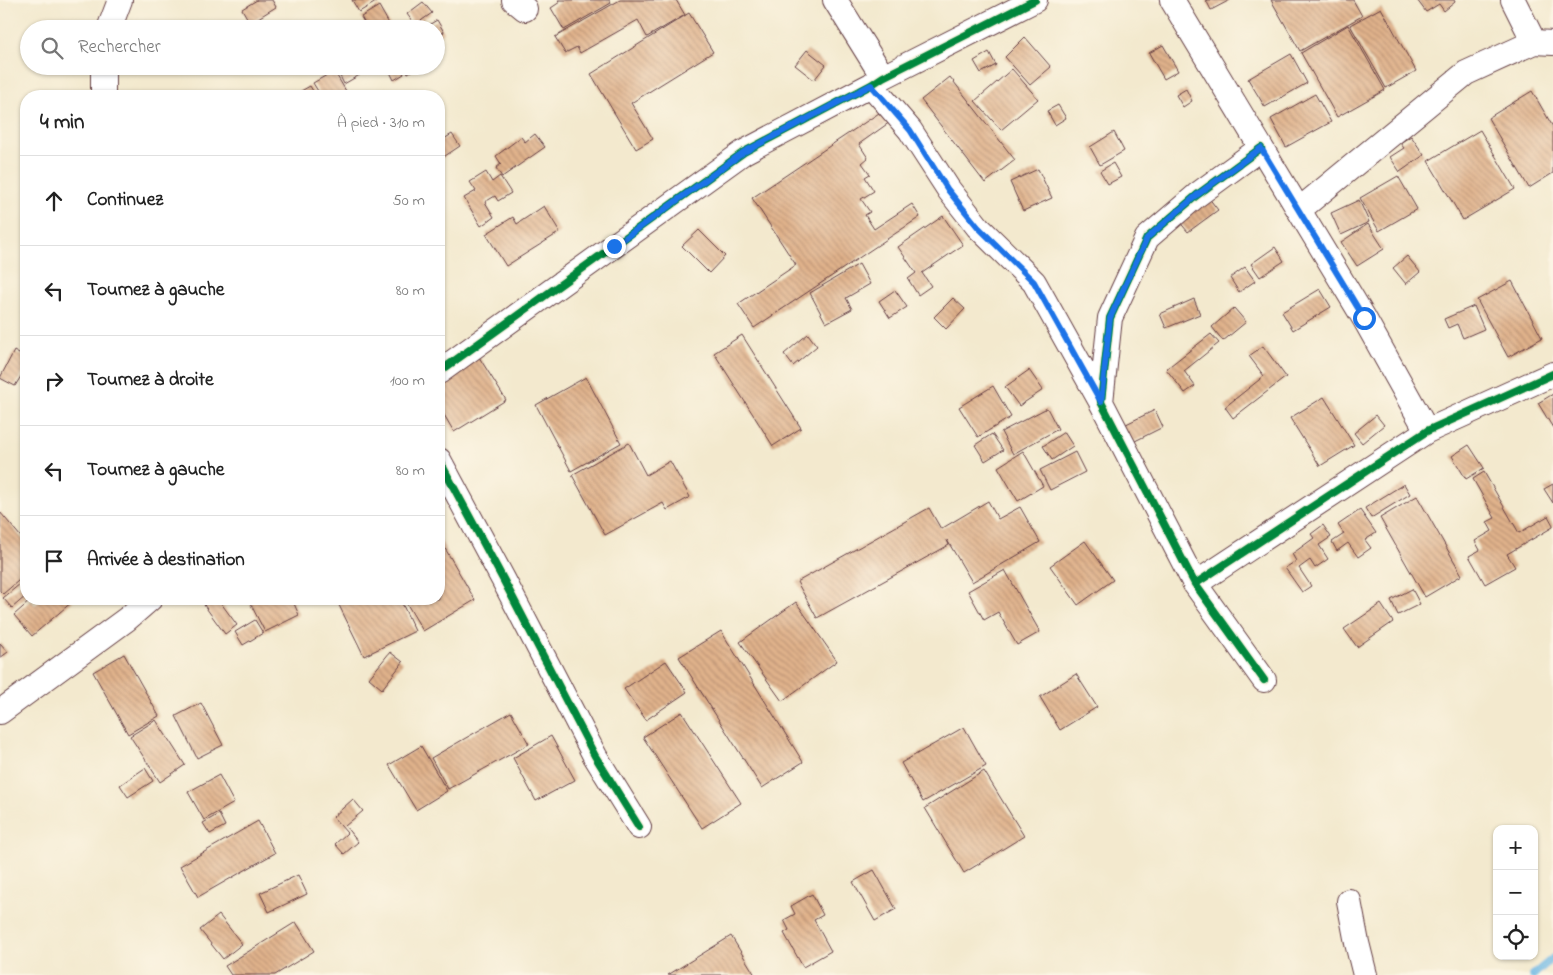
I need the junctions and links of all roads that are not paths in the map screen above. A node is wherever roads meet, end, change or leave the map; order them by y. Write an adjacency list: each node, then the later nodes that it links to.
1 (120, 0): 6 (street)
2 (835, 0): 9 (street)
3 (1035, 0): 9 (street)
4 (1172, 0): 11 (street)
5 (1513, 0): 7 (street)
6 (112, 20)
7 (1544, 42): 12 (street)
8 (103, 75): 10 (street)
9 (877, 81): 13 (street); 15 (street)
10 (103, 90)
11 (1261, 148): 12 (street); 15 (street)
12 (1299, 210): 16 (street)
13 (445, 368)
14 (1553, 374): 16 (street)
15 (1101, 402): 18 (street)
16 (1427, 431): 18 (street)
17 (445, 471): 22 (street)
18 (1195, 584): 20 (street)
19 (143, 605): 21 (street)
20 (1264, 680)
21 (0, 712)
22 (639, 827)
23 (1350, 901): 24 (street)
24 (1365, 975)

